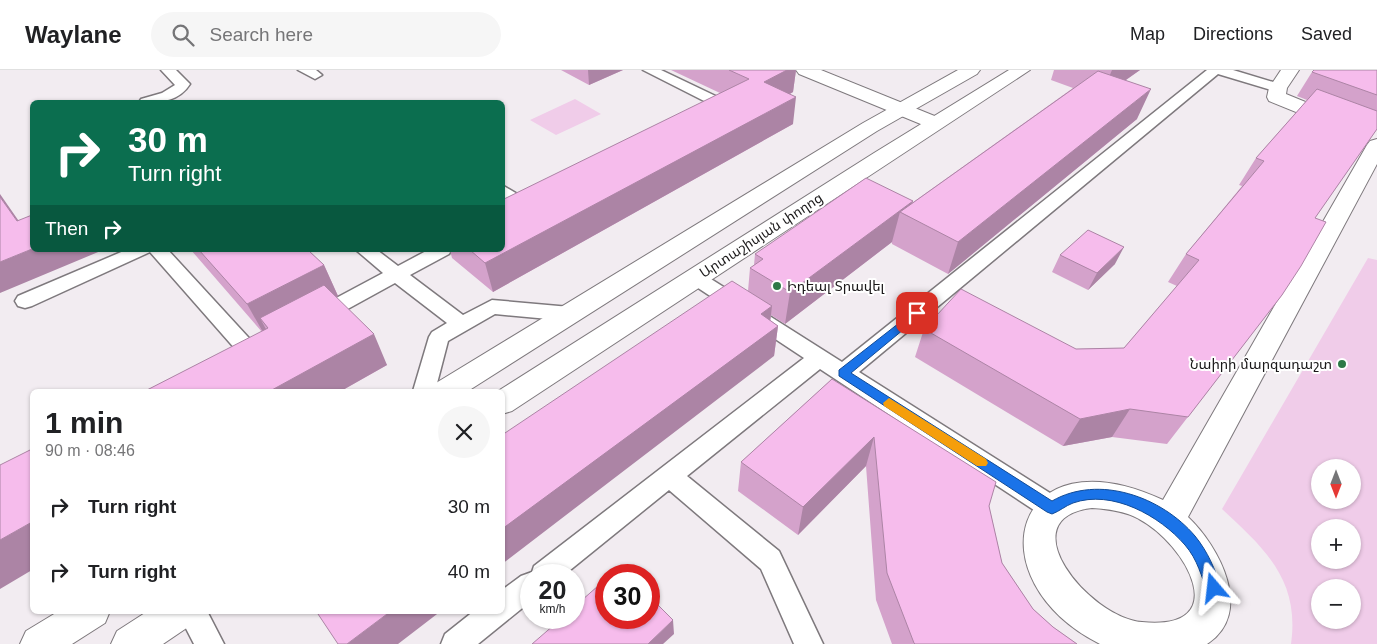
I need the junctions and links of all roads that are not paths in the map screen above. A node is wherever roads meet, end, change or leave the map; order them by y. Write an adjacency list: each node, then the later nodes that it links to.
1 (168, 70): 9 (lane)
2 (650, 70): 11 (lane)
3 (805, 70): 10 (main road)
4 (971, 70): 10 (main road)
5 (1021, 70): 12 (main road, Արտաշիսյան փողոց)
6 (1217, 70): 8 (lane); 29 (lane)
7 (1290, 70): 8 (main road)
8 (1278, 88): 13 (main road)
9 (152, 100)
10 (900, 110): 12 (main road); 24 (main road)
11 (695, 117)
12 (935, 123): 22 (main road, Արտաշիսյան փողոց)
13 (1350, 126)
14 (1374, 138): 35 (main road)
15 (505, 194): 16 (lane)
16 (542, 197)
17 (137, 252): 23 (lane)
18 (160, 252): 28 (lane)
19 (367, 252): 21 (lane)
20 (438, 252): 21 (lane)
21 (395, 275): 25 (lane); 26 (lane)
22 (696, 278): 27 (lane); 32 (main road, Արտաշիսյան փողոց)
23 (26, 301)
24 (570, 314): 25 (lane); 31 (main road)
25 (461, 324): 30 (lane)
26 (302, 325)
27 (819, 358): 29 (lane); 33 (lane)
28 (218, 370)
29 (843, 373): 34 (lane)
30 (425, 389)
31 (449, 389)
32 (505, 401)
33 (670, 477): 36 (lane); 48 (lane)
34 (1052, 508): 35 (main road); 43 (main road)
35 (1169, 520): 43 (main road)
36 (558, 564)
37 (520, 593): 38 (lane)
38 (505, 605)
39 (87, 614): 44 (main road)
40 (176, 614): 45 (main road)
41 (193, 614): 46 (lane)
42 (493, 614): 47 (lane)
43 (1148, 643)
44 (39, 644)
45 (130, 644)
46 (210, 644)
47 (455, 644)
48 (809, 644)

